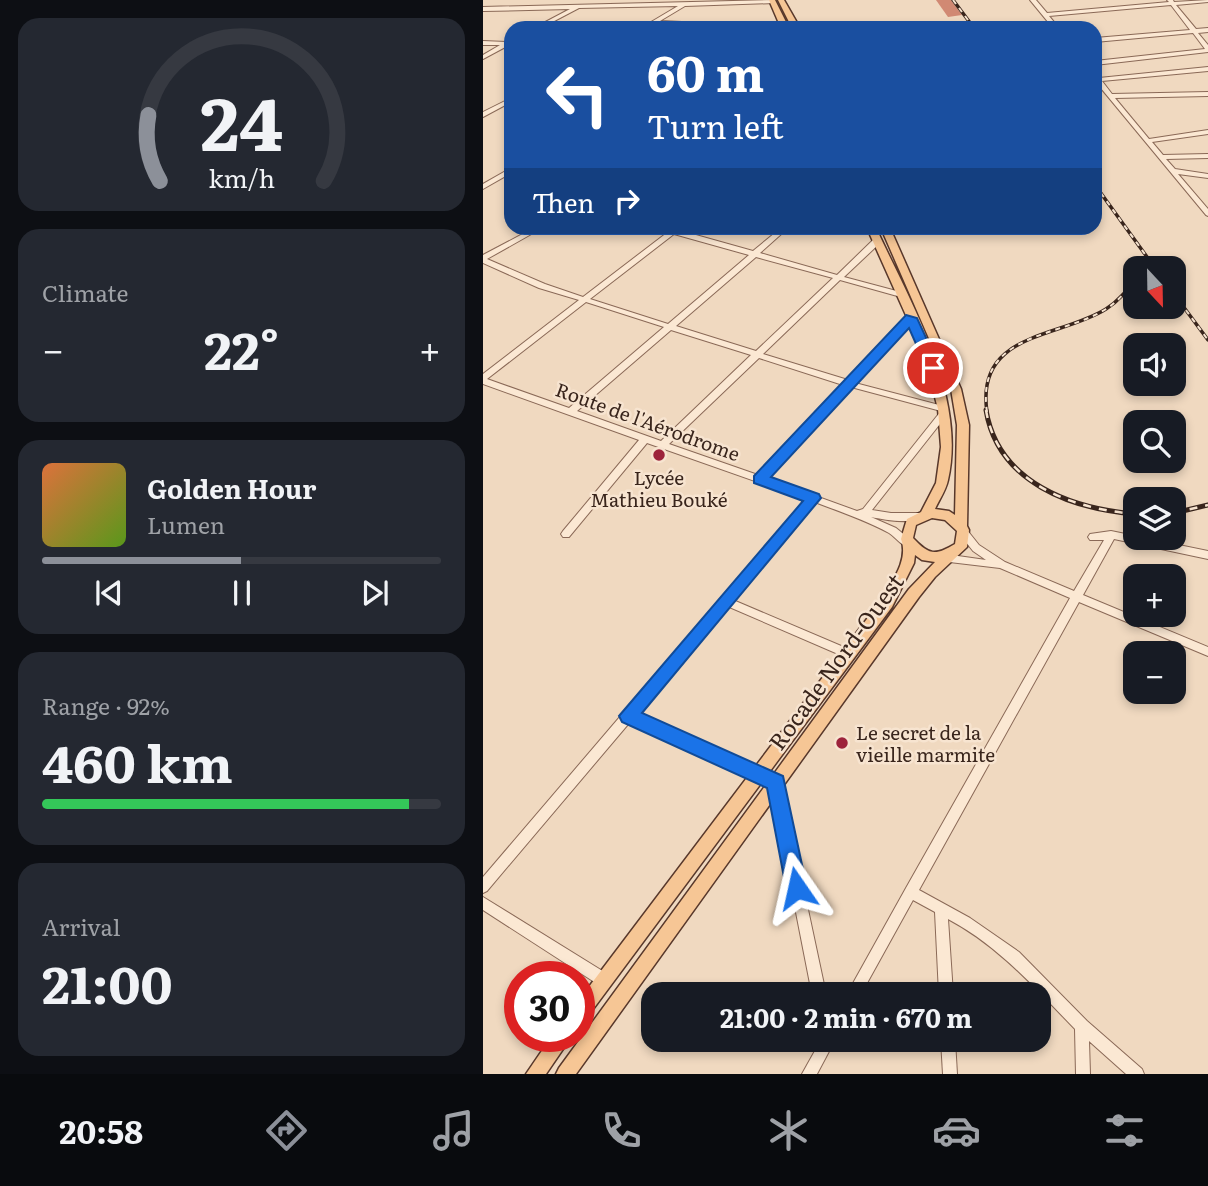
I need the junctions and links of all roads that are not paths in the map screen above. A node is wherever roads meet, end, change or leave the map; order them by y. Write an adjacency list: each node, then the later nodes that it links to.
1 (492, 0): 8 (street)
2 (1033, 0): 9 (street)
3 (1208, 0): 5 (street)
4 (775, 1): 6 (street); 12 (main road); 13 (main road)
5 (1171, 2): 9 (street); 16 (street)
6 (684, 4): 7 (street); 11 (street)
7 (579, 5): 8 (street); 10 (street)
8 (483, 7)
9 (1045, 15): 14 (street)
10 (550, 21)
11 (655, 21)
12 (782, 21)
13 (791, 21)
14 (1050, 21)
15 (1208, 30): 16 (street)
16 (1194, 32): 17 (street); 21 (street)
17 (1102, 39)
18 (483, 43): 19 (street)
19 (504, 44)
20 (504, 47): 22 (street)
21 (1208, 50): 23 (street)
22 (483, 57)
23 (1102, 62)
24 (1208, 69): 25 (street)
25 (1102, 78)
26 (1102, 84): 28 (street)
27 (1208, 94): 28 (street)
28 (1112, 96): 32 (street)
29 (504, 104): 30 (street)
30 (483, 115)
31 (1208, 132): 32 (street)
32 (1148, 141): 34 (street)
33 (1208, 156): 34 (street)
34 (1162, 157): 35 (street)
35 (1173, 171): 37 (street); 39 (street)
36 (504, 174): 38 (street)
37 (1208, 176)
38 (483, 187)
39 (1206, 210)
40 (526, 235): 48 (street)
41 (667, 235): 51 (street)
42 (694, 235): 47 (street)
43 (777, 235): 47 (street)
44 (874, 235): 46 (main road)
45 (888, 235): 66 (main road)
46 (877, 241): 49 (street); 50 (main road)
47 (754, 254): 49 (street); 53 (street)
48 (483, 259): 51 (street)
49 (839, 278): 50 (street); 54 (street)
50 (901, 295): 52 (main road)
51 (585, 300): 53 (street); 55 (street)
52 (911, 318): 56 (street); 57 (main road)
53 (671, 326): 54 (street); 58 (street)
54 (757, 356): 56 (street); 60 (street)
55 (483, 380): 58 (street, Route de l'Aérodrome)
56 (850, 384): 57 (street); 61 (street)
57 (943, 411): 64 (street); 65 (main road)
58 (570, 412): 59 (street, Route de l'Aérodrome)
59 (645, 439): 60 (street, Route de l'Aérodrome); 67 (street)
60 (662, 445): 61 (street, Route de l'Aérodrome)
61 (760, 480): 62 (street, Route de l'Aérodrome)
62 (813, 498): 63 (street, Route de l'Aérodrome); 75 (street)
63 (841, 508): 64 (street, Route de l'Aérodrome); 70 (street, Route de l'Aérodrome)
64 (865, 513): 65 (street, Route de l'Aérodrome)
65 (923, 515): 66 (main road); 70 (main road)
66 (962, 530): 72 (main road); 73 (street)
67 (566, 534)
68 (1111, 535): 69 (street); 71 (street); 74 (street)
69 (1093, 537)
70 (909, 544): 72 (main road); 77 (main road, Rocade Nord-Ouest)
71 (1208, 555)
72 (948, 556): 73 (street); 80 (main road, Rocade Nord-Ouest)
73 (1002, 565): 74 (street)
74 (1076, 594): 76 (street); 82 (street)
75 (726, 601): 77 (street); 78 (street)
76 (1208, 652)
77 (849, 654): 79 (main road, Rocade Nord-Ouest)
78 (628, 716): 79 (street); 81 (street)
79 (757, 775): 80 (street); 85 (main road, Rocade Nord-Ouest)
80 (776, 782): 86 (street); 95 (main road, Rocade Nord-Ouest)
81 (483, 887)
82 (910, 892): 84 (street); 87 (street)
83 (483, 903): 85 (street)
84 (941, 910): 88 (street); 90 (street)
85 (604, 981): 89 (main road, Rocade Nord-Ouest)
86 (817, 982)
87 (861, 982)
88 (945, 982)
89 (595, 993)
90 (1082, 1026): 98 (street); 99 (street)
91 (551, 1052): 94 (main road)
92 (821, 1052): 96 (street)
93 (949, 1052): 97 (street)
94 (535, 1074)
95 (565, 1074)
96 (809, 1074)
97 (950, 1074)
98 (1083, 1074)
99 (1137, 1074)

